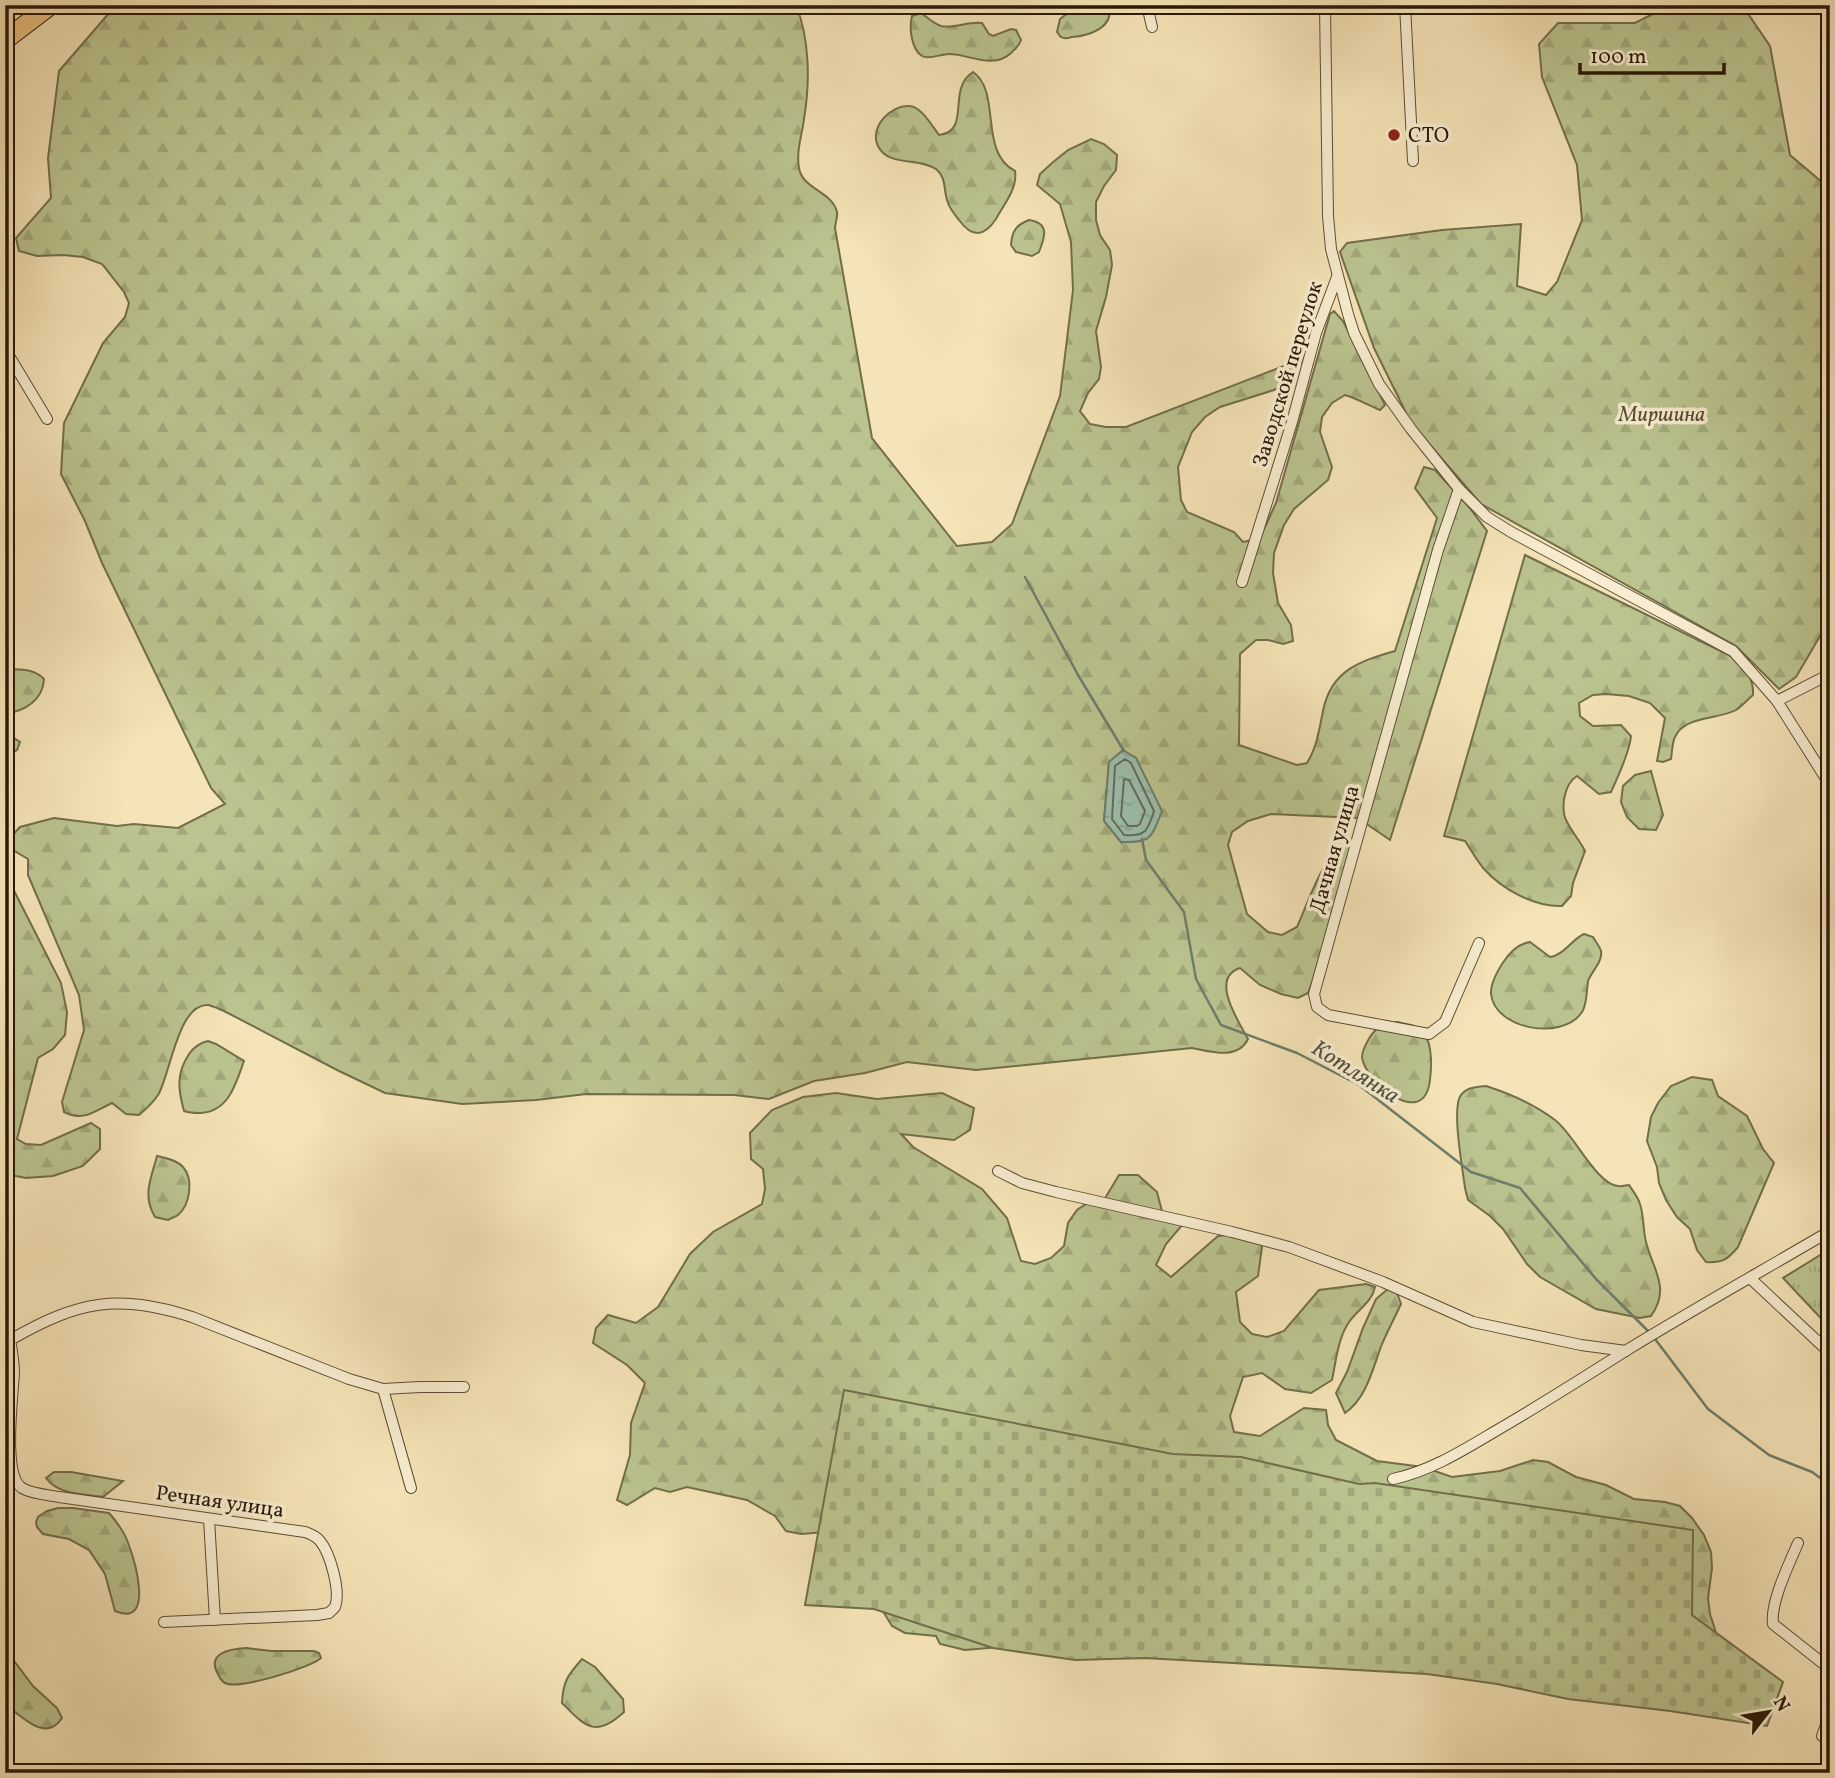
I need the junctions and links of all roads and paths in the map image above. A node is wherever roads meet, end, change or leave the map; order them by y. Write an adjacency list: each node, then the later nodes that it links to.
1 (51, 5): 6 (highway)
2 (1147, 5): 5 (street)
3 (1325, 5): 8 (street, Заводской переулок)
4 (1405, 5): 7 (street)
5 (1152, 27)
6 (5, 40)
7 (1413, 160)
8 (1337, 277): 11 (street); 12 (street, Заводской переулок)
9 (5, 349): 10 (street)
10 (47, 419)
11 (1459, 489): 14 (street); 16 (street, Дачная улица)
12 (1242, 582)
13 (1830, 674): 14 (street)
14 (1777, 701): 15 (street)
15 (1830, 785)
16 (1479, 943)
17 (998, 1171): 21 (street)
18 (1830, 1231): 19 (street)
19 (1750, 1278): 21 (street); 22 (street)
20 (8, 1340): 24 (street, Речная улица); 27 (street, Речная улица)
21 (1626, 1350): 25 (street)
22 (1830, 1353)
23 (464, 1387): 24 (street, Речная улица)
24 (383, 1389): 26 (street)
25 (1393, 1479)
26 (411, 1488)
27 (209, 1519): 29 (street); 29 (street, Речная улица)
28 (1798, 1543): 31 (street)
29 (215, 1620): 30 (street, Речная улица)
30 (164, 1622)
31 (1830, 1669)
32 (1830, 1714): 33 (street)
33 (1822, 1736)

